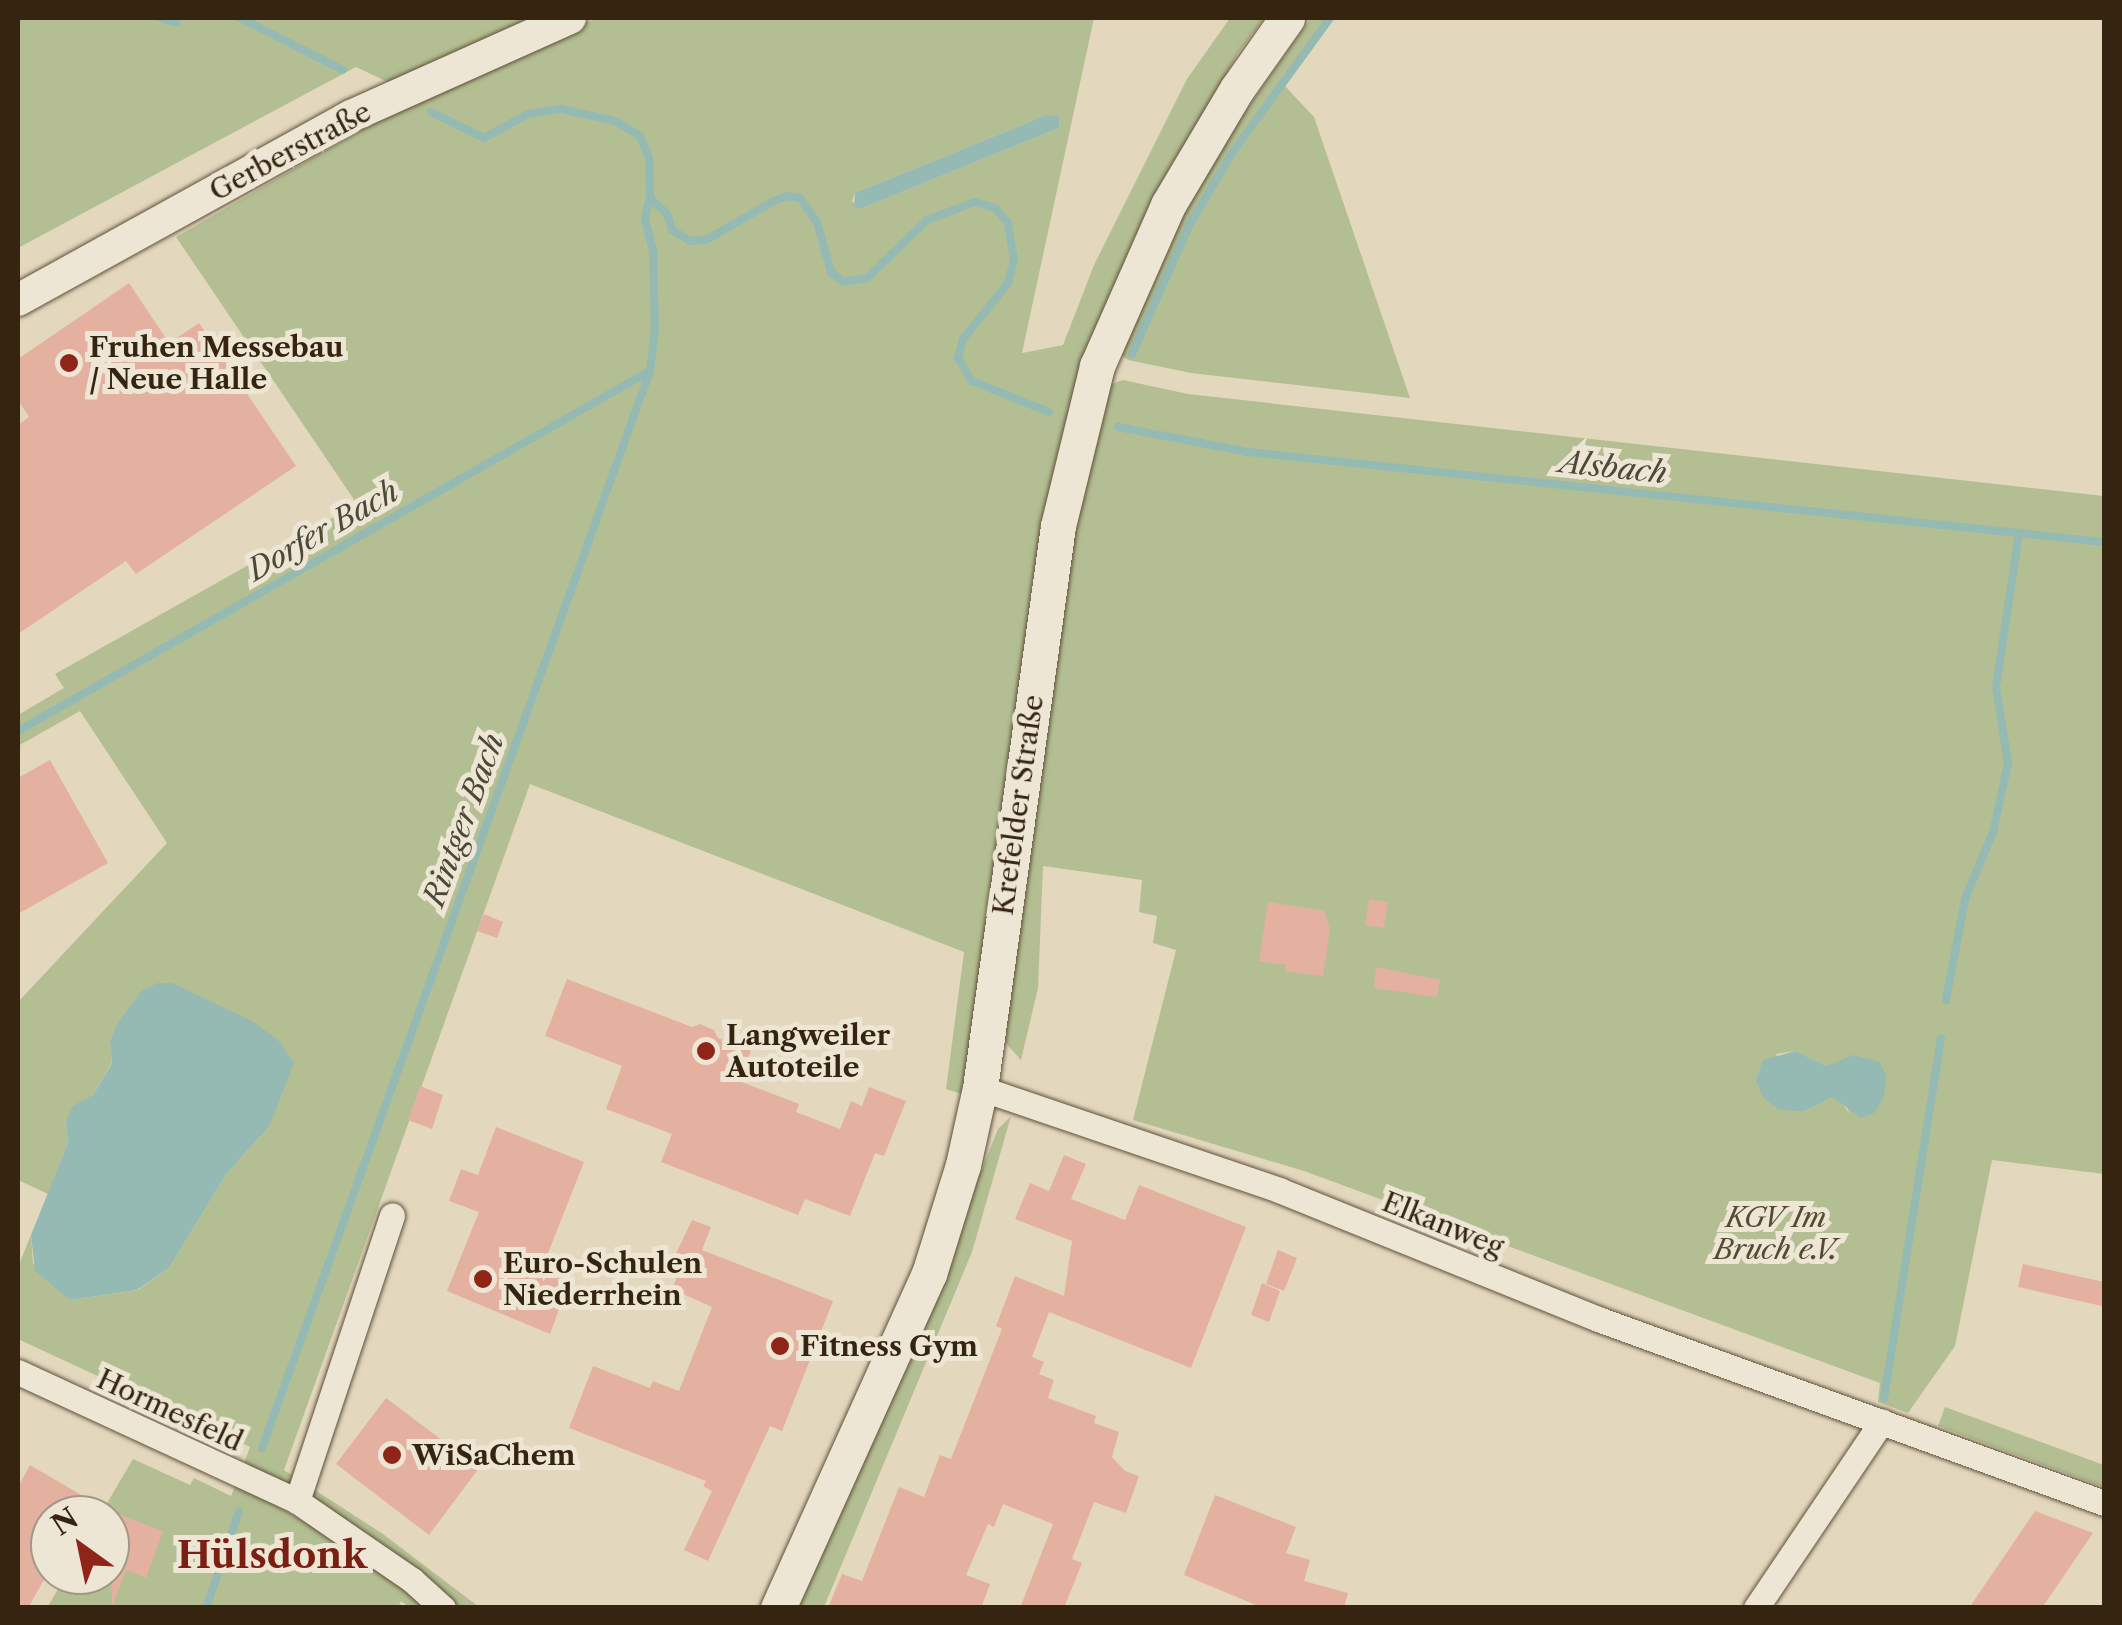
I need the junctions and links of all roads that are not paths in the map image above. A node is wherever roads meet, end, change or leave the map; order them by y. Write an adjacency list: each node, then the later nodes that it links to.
1 (570, 18): 3 (street, Gerberstraße)
2 (1287, 18): 4 (main road, Krefelder Straße)
3 (18, 300)
4 (980, 1088): 7 (street, Elkanweg); 11 (main road, Krefelder Straße)
5 (392, 1215): 8 (street)
6 (18, 1372): 8 (street, Hormesfeld)
7 (1882, 1421): 9 (street, Elkanweg); 12 (street)
8 (291, 1498): 10 (street, Hormesfeld)
9 (2104, 1503)
10 (443, 1608)
11 (778, 1608)
12 (1756, 1608)

